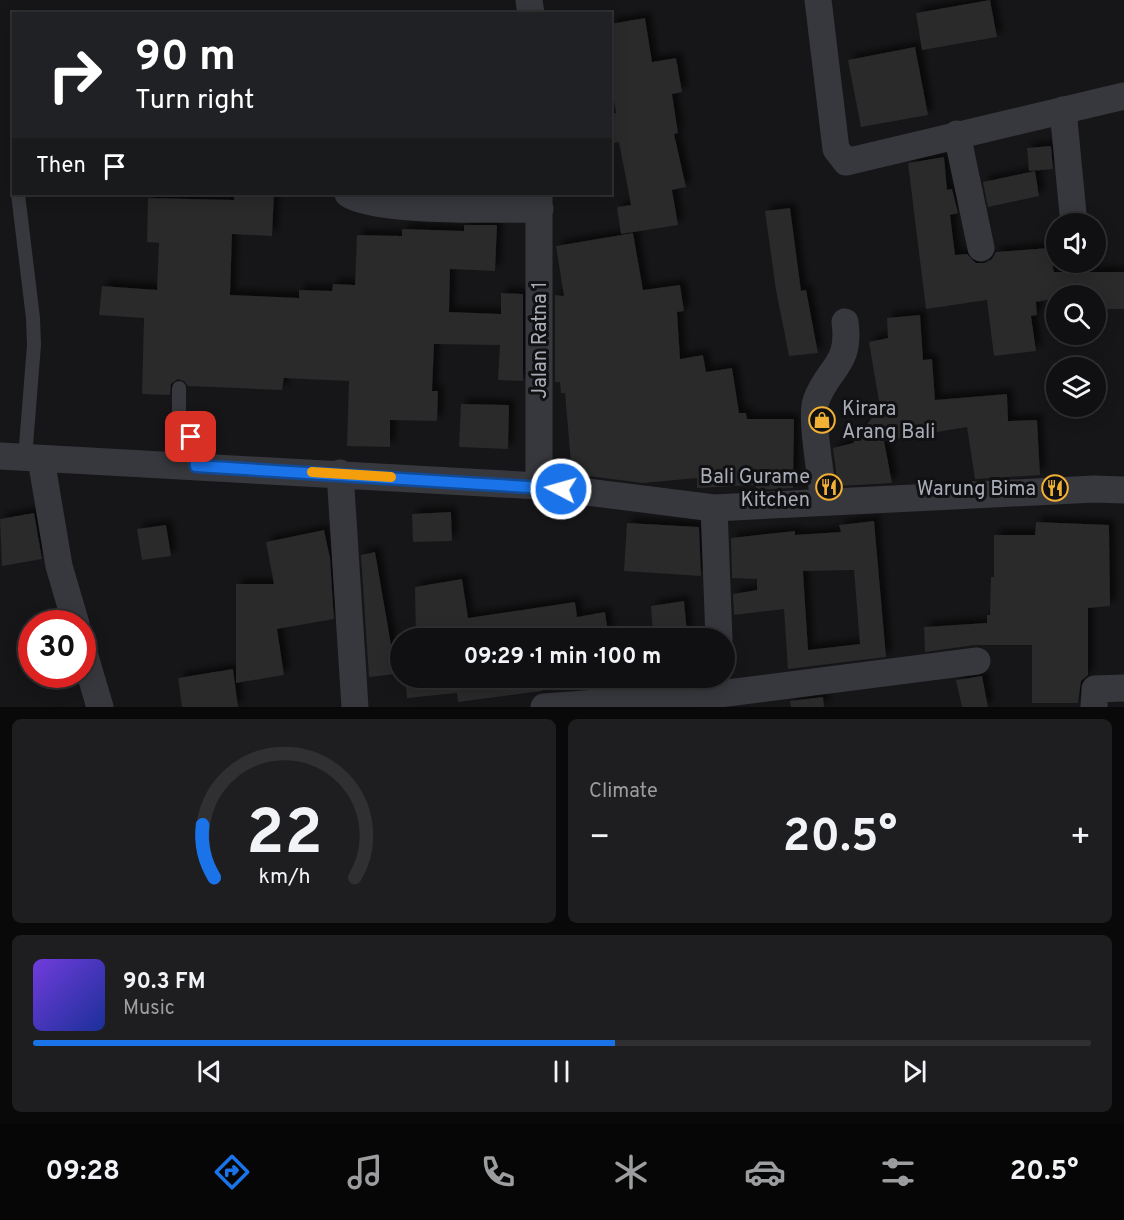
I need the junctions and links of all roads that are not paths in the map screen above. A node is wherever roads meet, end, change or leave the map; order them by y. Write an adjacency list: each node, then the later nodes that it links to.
1 (818, 0): 4 (street)
2 (1124, 96): 3 (street)
3 (1064, 110): 4 (street); 8 (street)
4 (957, 134): 9 (street)
5 (18, 195): 12 (lane)
6 (351, 195): 7 (street)
7 (539, 201): 15 (street, Jalan Ratna 1)
8 (1073, 213)
9 (981, 248)
10 (845, 322): 17 (street)
11 (179, 388): 13 (lane)
12 (22, 458): 13 (street); 19 (street)
13 (196, 466): 14 (street)
14 (340, 474): 15 (street); 26 (street)
15 (539, 486): 18 (street)
16 (1124, 490): 17 (street)
17 (824, 502): 18 (street)
18 (714, 508): 20 (street)
19 (72, 610)
20 (719, 628)
21 (977, 661): 24 (street)
22 (1124, 687): 28 (street)
23 (94, 688): 25 (street)
24 (720, 693): 27 (street)
25 (100, 707)
26 (355, 707)
27 (544, 707)
28 (1094, 707)

